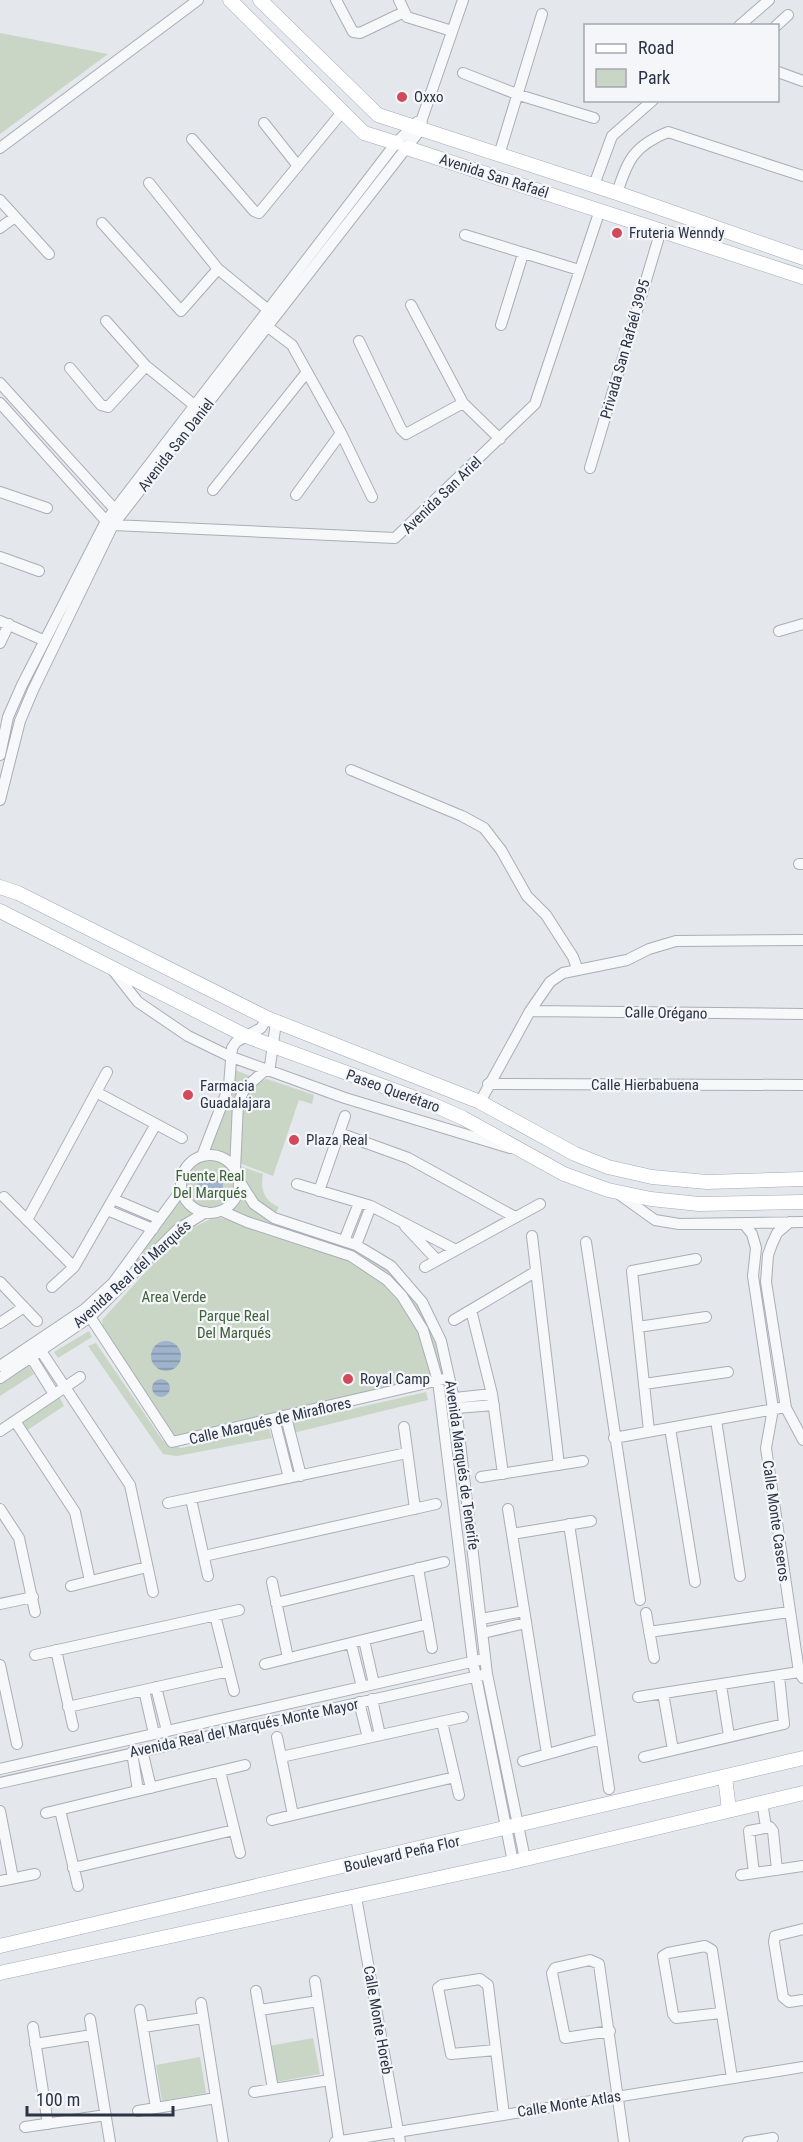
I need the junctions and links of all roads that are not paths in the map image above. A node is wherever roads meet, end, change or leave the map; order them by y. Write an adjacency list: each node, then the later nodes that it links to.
1 (198, 0): 27 (street)
2 (230, 0): 14 (main road, Avenida San Rafaél)
3 (260, 0): 9 (main road, Avenida San Rafaél)
4 (336, 0): 8 (street)
5 (399, 0): 8 (street)
6 (463, 0): 15 (street, Avenida San Daniel)
7 (769, 0): 12 (street)
8 (404, 12): 15 (street)
9 (274, 13): 14 (street); 24 (main road, Avenida San Rafaél)
10 (542, 14): 19 (street)
11 (788, 15): 13 (street)
12 (741, 24)
13 (778, 24)
14 (258, 27): 21 (main road, Avenida San Rafaél)
15 (452, 31): 24 (street, Avenida San Daniel)
16 (463, 73): 19 (street)
17 (779, 73): 18 (street)
18 (803, 81)
19 (519, 95): 22 (street); 28 (street)
20 (651, 102): 32 (street)
21 (343, 111): 26 (main road, Avenida San Rafaél); 29 (street)
22 (594, 118)
23 (264, 123): 29 (street)
24 (417, 125): 26 (street, Avenida San Daniel); 28 (main road, Avenida San Rafaél)
25 (192, 139): 29 (street)
26 (402, 145): 35 (main road, Avenida San Rafaél); 50 (street, Avenida San Daniel)
27 (0, 148)
28 (500, 155): 32 (main road, Avenida San Rafaél)
29 (298, 166)
30 (803, 176): 33 (street)
31 (149, 183): 46 (street)
32 (594, 185): 33 (main road, Avenida San Rafaél)
33 (617, 193): 41 (main road, Avenida San Rafaél)
34 (0, 200): 36 (street)
35 (600, 210): 39 (main road, Avenida San Rafaél); 47 (street, Avenida San Ariel)
36 (15, 217): 38 (street); 42 (street)
37 (102, 223): 46 (street)
38 (0, 228)
39 (660, 230): 45 (main road, Avenida San Rafaél); 64 (street, Privada San Rafaél 3995)
40 (465, 235): 43 (street)
41 (780, 251): 44 (main road, Avenida San Rafaél); 45 (street)
42 (49, 254)
43 (524, 254): 47 (street); 53 (street)
44 (803, 258)
45 (775, 268): 48 (main road, Avenida San Rafaél)
46 (218, 269): 50 (street)
47 (579, 270): 63 (street, Avenida San Ariel)
48 (803, 277)
49 (411, 305): 60 (street)
50 (271, 313): 52 (street, Avenida San Daniel)
51 (106, 321): 55 (street)
52 (264, 323): 57 (street); 61 (street, Avenida San Daniel)
53 (501, 325)
54 (359, 340): 60 (street)
55 (146, 366): 56 (street); 61 (street)
56 (70, 368)
57 (307, 372): 62 (street); 65 (street)
58 (0, 383): 70 (street)
59 (0, 403): 71 (street)
60 (463, 403): 63 (street)
61 (198, 409): 70 (street, Avenida San Daniel)
62 (341, 433): 67 (street); 68 (street)
63 (500, 439): 72 (street, Avenida San Ariel)
64 (590, 468)
65 (213, 490)
66 (0, 492): 69 (street)
67 (296, 495)
68 (372, 497)
69 (47, 508)
70 (117, 513): 71 (street, Avenida San Daniel); 72 (street)
71 (110, 523): 72 (street, Avenida San Ariel); 78 (street, Avenida San Daniel); 80 (street, Avenida San Daniel)
72 (125, 527)
73 (0, 557): 74 (street)
74 (39, 571)
75 (4, 622): 78 (street); 79 (street)
76 (803, 624): 77 (street)
77 (779, 631)
78 (43, 640): 80 (street, Avenida San Daniel)
79 (0, 643)
80 (27, 688): 81 (street, Avenida San Daniel); 83 (street, Avenida San Daniel)
81 (0, 755)
82 (351, 770): 88 (street)
83 (0, 800)
84 (0, 887): 91 (main road, Paseo Querétaro)
85 (0, 911): 87 (main road, Paseo Querétaro)
86 (803, 940): 88 (street)
87 (108, 964): 92 (main road, Paseo Querétaro); 94 (street)
88 (577, 968): 89 (street)
89 (530, 1011): 90 (street, Calle Orégano); 97 (street)
90 (803, 1014)
91 (272, 1020): 92 (street); 93 (street); 100 (main road, Paseo Querétaro)
92 (246, 1036): 93 (main road, Paseo Querétaro); 94 (street)
93 (272, 1047): 95 (street); 105 (main road, Paseo Querétaro)
94 (229, 1056): 95 (street); 106 (street)
95 (267, 1071): 105 (street); 107 (street)
96 (107, 1072): 99 (street)
97 (488, 1084): 98 (street, Calle Hierbabuena); 100 (street)
98 (803, 1085)
99 (96, 1092): 102 (street); 124 (street)
100 (480, 1102): 108 (main road, Paseo Querétaro)
101 (345, 1116): 103 (street)
102 (156, 1124): 104 (street); 114 (street)
103 (339, 1133): 111 (street); 123 (street)
104 (182, 1138)
105 (524, 1152): 112 (main road, Paseo Querétaro)
106 (202, 1156): 107 (street); 110 (street)
107 (237, 1175): 120 (street); 130 (street, Avenida Marqués de Tenerife)
108 (803, 1179)
109 (297, 1184): 111 (street)
110 (181, 1190): 121 (street); 127 (street, Avenida Real del Marqués)
111 (319, 1191): 116 (street)
112 (615, 1192): 115 (main road, Paseo Querétaro); 128 (street)
113 (3, 1197): 124 (street)
114 (113, 1199): 119 (street); 127 (street)
115 (803, 1202)
116 (359, 1203): 118 (street); 130 (street)
117 (540, 1204): 123 (street)
118 (371, 1206): 122 (street); 132 (street)
119 (107, 1210): 127 (street); 136 (street)
120 (222, 1211): 121 (street); 155 (street, Avenida Marqués de Tenerife)
121 (206, 1212): 143 (street, Avenida Real del Marqués)
122 (396, 1217): 133 (street); 135 (street)
123 (515, 1217): 133 (street)
124 (27, 1220): 136 (street)
125 (790, 1222): 126 (street); 128 (street); 161 (street)
126 (803, 1222)
127 (157, 1224): 143 (street, Avenida Real del Marqués)
128 (744, 1224): 162 (street, Calle Monte Caseros)
129 (532, 1236): 138 (street)
130 (344, 1241): 132 (street, Avenida Marqués de Tenerife)
131 (586, 1242): 170 (street)
132 (356, 1245): 154 (street, Avenida Marqués de Tenerife)
133 (456, 1250): 135 (street)
134 (696, 1259): 148 (street)
135 (437, 1260): 137 (street)
136 (74, 1267): 140 (street)
137 (425, 1267)
138 (535, 1272): 142 (street); 174 (street)
139 (0, 1282): 141 (street)
140 (52, 1287)
141 (24, 1307): 146 (street); 147 (street)
142 (471, 1310): 145 (street); 158 (street)
143 (87, 1313): 149 (street, Avenida Real del Marqués); 150 (street, Avenida Real del Marqués); 163 (street, Calle Marqués de Miraflores)
144 (706, 1317): 148 (street)
145 (454, 1320)
146 (37, 1321)
147 (0, 1323)
148 (638, 1327): 156 (street)
149 (36, 1354): 153 (street, Avenida Real del Marqués); 157 (street)
150 (0, 1366)
151 (728, 1372): 156 (street)
152 (80, 1377): 157 (street)
153 (0, 1378)
154 (451, 1378): 155 (street, Calle Marqués de Miraflores); 159 (street, Avenida Marqués de Tenerife)
155 (438, 1380): 163 (street, Calle Marqués de Miraflores); 222 (street, Avenida Marqués de Tenerife)
156 (644, 1384): 169 (street)
157 (58, 1391): 165 (street); 190 (street)
158 (492, 1394): 159 (street); 160 (street)
159 (455, 1403): 160 (street); 209 (street, Avenida Marqués de Tenerife)
160 (494, 1405): 175 (street)
161 (786, 1408): 162 (street); 171 (street)
162 (773, 1409): 164 (street); 206 (street, Calle Monte Caseros)
163 (280, 1418): 176 (street); 178 (street)
164 (716, 1420): 167 (street); 193 (street)
165 (15, 1421): 168 (street); 194 (street)
166 (404, 1427): 172 (street)
167 (670, 1428): 169 (street); 196 (street)
168 (0, 1431)
169 (649, 1431): 170 (street)
170 (614, 1438): 200 (street)
171 (803, 1440)
172 (408, 1453): 176 (street); 183 (street)
173 (583, 1461): 174 (street)
174 (560, 1464): 175 (street)
175 (502, 1474): 177 (street)
176 (301, 1476): 178 (street)
177 (481, 1477)
178 (289, 1478): 179 (street)
179 (191, 1499): 180 (street); 188 (street)
180 (168, 1503)
181 (436, 1504): 183 (street)
182 (0, 1509): 199 (street)
183 (415, 1509): 188 (street)
184 (508, 1509): 187 (street)
185 (591, 1521): 186 (street)
186 (569, 1524): 187 (street); 253 (street)
187 (512, 1534): 204 (street)
188 (204, 1557): 192 (street)
189 (444, 1562): 191 (street)
190 (147, 1567): 194 (street); 198 (street)
191 (418, 1568): 201 (street); 211 (street)
192 (208, 1576)
193 (740, 1576)
194 (90, 1581): 197 (street)
195 (272, 1582): 201 (street)
196 (695, 1582)
197 (71, 1586)
198 (153, 1592)
199 (33, 1597): 202 (street); 205 (street)
200 (640, 1600)
201 (276, 1603): 219 (street)
202 (0, 1604)
203 (239, 1611): 208 (street)
204 (524, 1611): 209 (street); 210 (street)
205 (35, 1612)
206 (789, 1612): 212 (street); 226 (street, Calle Monte Caseros)
207 (646, 1613): 212 (street)
208 (215, 1615): 217 (street); 225 (street)
209 (482, 1619): 213 (street, Avenida Marqués de Tenerife)
210 (526, 1623): 213 (street); 257 (street)
211 (428, 1624): 214 (street); 216 (street)
212 (649, 1632): 220 (street)
213 (483, 1633): 221 (street, Avenida Marqués de Tenerife)
214 (364, 1640): 215 (street); 229 (street)
215 (351, 1643): 219 (street); 232 (street)
216 (432, 1648)
217 (56, 1650): 218 (street); 239 (street)
218 (35, 1655)
219 (288, 1658): 223 (street)
220 (654, 1658)
221 (486, 1659): 222 (street, Avenida Real del Marqués Monte Mayor); 227 (street, Avenida Marqués de Tenerife)
222 (474, 1662): 227 (street, Avenida Marqués de Tenerife); 229 (street, Avenida Real del Marqués Monte Mayor)
223 (265, 1664)
224 (0, 1665): 242 (street)
225 (229, 1671): 231 (street); 234 (street)
226 (801, 1675): 228 (street)
227 (482, 1676): 237 (street, Avenida Real del Marqués Monte Mayor); 280 (street, Avenida Marqués de Tenerife)
228 (779, 1676): 230 (street); 251 (street)
229 (374, 1684): 232 (street, Avenida Real del Marqués Monte Mayor)
230 (721, 1685): 235 (street); 251 (street)
231 (156, 1687): 233 (street); 247 (street)
232 (362, 1687): 240 (street, Avenida Real del Marqués Monte Mayor)
233 (144, 1690): 239 (street); 248 (street)
234 (234, 1691)
235 (663, 1693): 236 (street); 255 (street)
236 (638, 1697)
237 (372, 1699): 238 (street, Avenida Real del Marqués Monte Mayor); 249 (street)
238 (359, 1702): 245 (street, Avenida Real del Marqués Monte Mayor); 252 (street)
239 (68, 1707): 246 (street)
240 (255, 1711): 245 (street); 247 (street, Avenida Real del Marqués Monte Mayor)
241 (463, 1718): 243 (street)
242 (12, 1720): 244 (street); 254 (street)
243 (442, 1722): 249 (street); 266 (street)
244 (0, 1723)
245 (257, 1724): 256 (street, Avenida Real del Marqués Monte Mayor)
246 (72, 1726)
247 (166, 1731): 248 (street, Avenida Real del Marqués Monte Mayor)
248 (154, 1734): 263 (street, Avenida Real del Marqués Monte Mayor)
249 (380, 1735): 252 (street)
250 (276, 1737): 258 (street)
251 (729, 1737): 255 (street)
252 (368, 1738): 258 (street)
253 (601, 1739): 257 (street); 269 (street)
254 (17, 1744)
255 (673, 1750): 259 (street)
256 (137, 1751): 267 (street, Avenida Real del Marqués Monte Mayor); 268 (street); 270 (street)
257 (547, 1754): 261 (street)
258 (281, 1757): 277 (street)
259 (644, 1757)
260 (803, 1758): 265 (main road, Boulevard Peña Flor)
261 (523, 1761)
262 (245, 1765): 264 (street)
263 (0, 1769)
264 (220, 1771): 268 (street); 282 (street)
265 (725, 1777): 275 (main road); 280 (main road, Boulevard Peña Flor)
266 (455, 1778): 272 (street); 277 (street)
267 (0, 1783)
268 (151, 1788): 270 (street)
269 (609, 1789)
270 (138, 1791): 274 (street)
271 (803, 1793): 273 (main road, Boulevard Peña Flor)
272 (459, 1795)
273 (762, 1803): 275 (main road, Boulevard Peña Flor); 281 (street)
274 (60, 1810): 276 (street); 286 (street)
275 (729, 1810): 284 (main road, Boulevard Peña Flor)
276 (46, 1813)
277 (293, 1815): 279 (street)
278 (1, 1817): 291 (street)
279 (272, 1820)
280 (512, 1828): 284 (street, Avenida Marqués de Tenerife); 296 (main road, Boulevard Peña Flor)
281 (769, 1828): 287 (street); 288 (street)
282 (234, 1830): 283 (street); 286 (street)
283 (240, 1853)
284 (519, 1861): 294 (main road, Boulevard Peña Flor)
285 (803, 1866): 287 (street)
286 (74, 1868): 293 (street)
287 (777, 1870): 288 (street)
288 (754, 1873): 290 (street)
289 (35, 1874): 291 (street)
290 (741, 1875)
291 (14, 1878): 292 (street)
292 (0, 1881)
293 (78, 1887)
294 (356, 1897): 298 (main road, Boulevard Peña Flor); 329 (street, Calle Monte Horeb)
295 (803, 1929): 302 (street)
296 (17, 1943): 297 (main road, Boulevard Peña Flor); 298 (main road)
297 (0, 1946)
298 (22, 1968): 299 (main road, Boulevard Peña Flor)
299 (0, 1973)
300 (315, 1981): 303 (street)
301 (256, 1991): 306 (street)
302 (803, 2000)
303 (318, 2001): 306 (street); 318 (street)
304 (201, 2003): 308 (street)
305 (140, 2010): 311 (street)
306 (260, 2010): 319 (street)
307 (721, 2013): 307 (street); 317 (street)
308 (203, 2018): 311 (street); 322 (street)
309 (90, 2019): 313 (street)
310 (33, 2027): 314 (street)
311 (143, 2027): 323 (street)
312 (610, 2031): 312 (street); 321 (street)
313 (92, 2035): 314 (street); 325 (street)
314 (35, 2044): 327 (street)
315 (496, 2050): 315 (street); 326 (street)
316 (803, 2067): 317 (street, Calle Monte Atlas)
317 (732, 2078): 321 (street, Calle Monte Atlas)
318 (330, 2080): 319 (street); 333 (street)
319 (273, 2089): 320 (street)
320 (254, 2092)
321 (617, 2097): 326 (street, Calle Monte Atlas); 334 (street)
322 (216, 2098): 323 (street); 332 (street)
323 (156, 2108): 324 (street)
324 (138, 2111)
325 (106, 2115): 327 (street); 331 (street)
326 (504, 2115): 329 (street, Calle Monte Atlas)
327 (48, 2124): 328 (street)
328 (26, 2127)
329 (399, 2137): 333 (street, Calle Monte Atlas)
330 (773, 2138): 335 (street)
331 (110, 2142)
332 (223, 2142)
333 (337, 2142)
334 (624, 2142)
335 (748, 2142)

